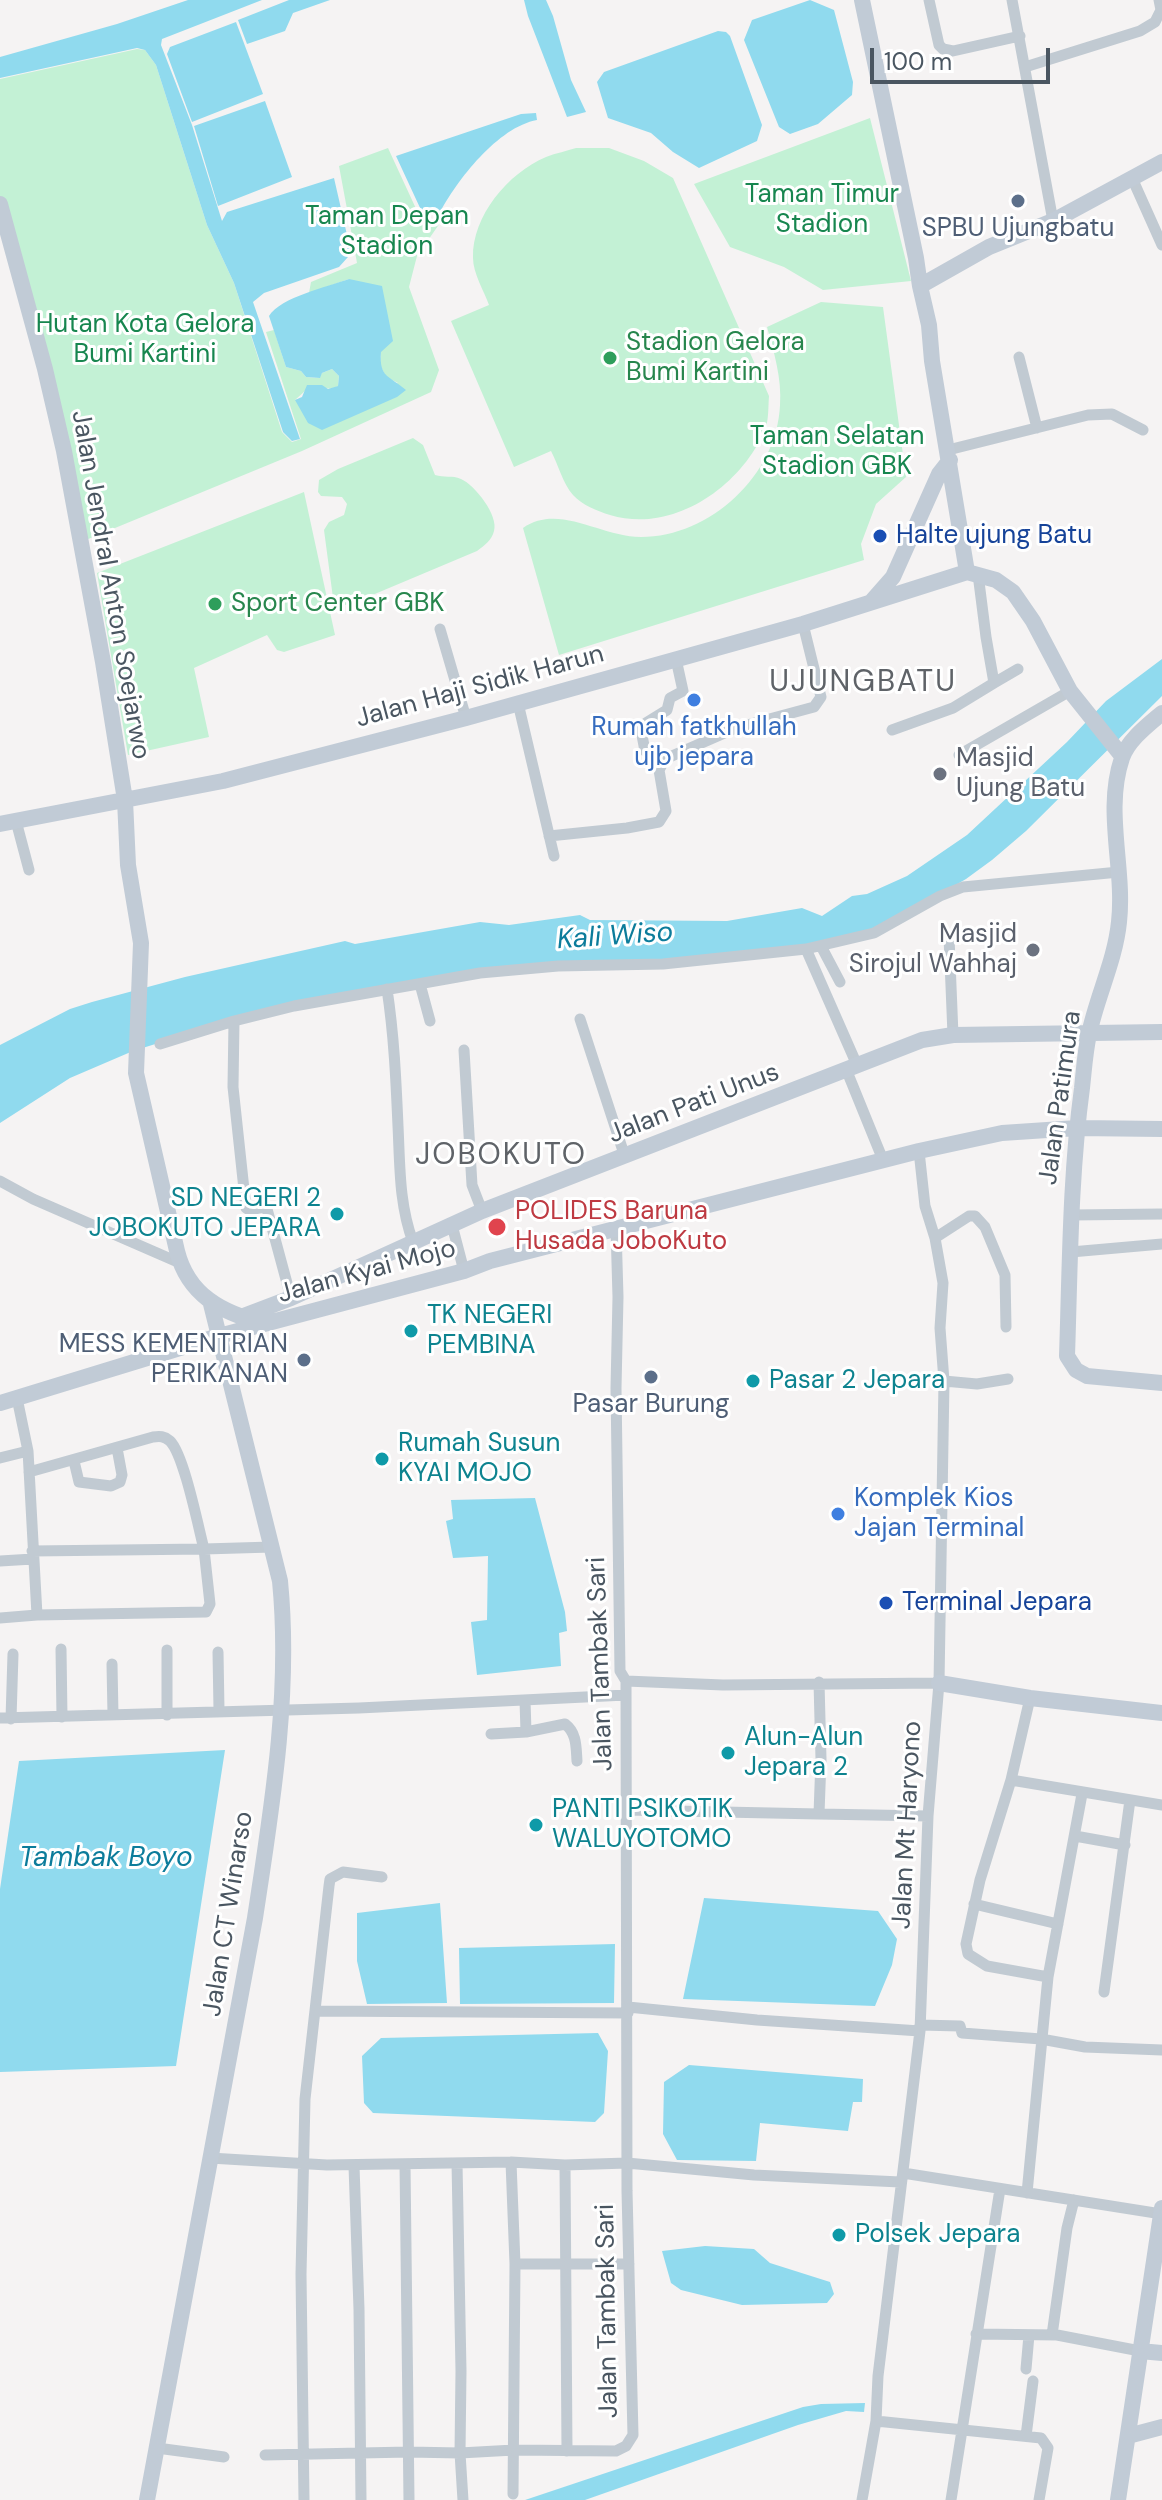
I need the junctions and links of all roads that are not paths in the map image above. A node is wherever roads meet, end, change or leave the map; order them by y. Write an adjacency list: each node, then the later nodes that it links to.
1 (862, 0): 12 (street)
2 (929, 0): 5 (street)
3 (1012, 0): 5 (street)
4 (1159, 0): 6 (street)
5 (1020, 36): 6 (street)
6 (1025, 67): 10 (street)
7 (1162, 162): 8 (street)
8 (1132, 178): 10 (street); 11 (street)
9 (0, 204): 32 (street, Jalan Jendral Anton Soejarwo)
10 (1053, 221): 12 (street)
11 (1162, 245)
12 (920, 286): 16 (street)
13 (1019, 357): 14 (street)
14 (1037, 428): 15 (street); 16 (street)
15 (1143, 430)
16 (949, 455): 17 (street); 18 (street)
17 (973, 573): 18 (street, Jalan Haji Sidik Harun); 23 (street); 24 (street)
18 (870, 604): 19 (street, Jalan Haji Sidik Harun)
19 (803, 624): 21 (street, Jalan Haji Sidik Harun); 34 (street)
20 (440, 629): 27 (street)
21 (676, 659): 25 (street, Jalan Haji Sidik Harun); 29 (street)
22 (1018, 669): 23 (street)
23 (994, 683): 28 (street)
24 (1070, 691): 30 (street); 31 (street)
25 (518, 703): 27 (street, Jalan Haji Sidik Harun); 34 (street)
26 (1162, 713): 30 (street)
27 (466, 718): 32 (street, Jalan Haji Sidik Harun)
28 (892, 730)
29 (645, 751)
30 (1118, 751): 37 (street, Jalan Patimura)
31 (959, 755)
32 (125, 800): 33 (street, Jalan Haji Sidik Harun); 68 (street, Jalan Jendral Anton Soejarwo)
33 (8, 823): 36 (street)
34 (549, 836): 35 (street)
35 (554, 856)
36 (29, 870)
37 (1119, 872): 39 (street); 48 (street, Jalan Patimura)
38 (949, 937): 49 (street)
39 (821, 946): 40 (street); 41 (street)
40 (806, 949): 42 (street); 52 (street)
41 (840, 982)
42 (420, 984): 43 (street); 46 (street)
43 (387, 989): 45 (street); 65 (street)
44 (580, 1019): 56 (street)
45 (234, 1021): 50 (street); 70 (street)
46 (430, 1021)
47 (1162, 1032): 48 (street, Jalan Pati Unus)
48 (1089, 1034): 49 (street, Jalan Pati Unus); 53 (street, Jalan Patimura)
49 (953, 1035): 52 (street, Jalan Pati Unus)
50 (160, 1044)
51 (464, 1050): 59 (street)
52 (851, 1067): 56 (street, Jalan Pati Unus); 57 (street)
53 (1077, 1128): 54 (street, Jalan Kyai Mojo); 55 (street, Jalan Kyai Mojo); 61 (street, Jalan Patimura)
54 (1162, 1129)
55 (919, 1151): 57 (street, Jalan Kyai Mojo); 64 (street, Jalan Mt Haryono)
56 (625, 1157): 59 (street, Jalan Pati Unus)
57 (883, 1160): 63 (street, Jalan Kyai Mojo)
58 (0, 1181): 68 (street)
59 (482, 1211): 62 (street, Jalan Pati Unus)
60 (1162, 1214): 61 (street)
61 (1071, 1215): 67 (street, Jalan Patimura)
62 (452, 1225): 65 (street, Jalan Pati Unus); 69 (street)
63 (616, 1228): 69 (street, Jalan Kyai Mojo); 97 (street, Jalan Tambak Sari)
64 (935, 1238): 74 (street); 77 (street, Jalan Mt Haryono)
65 (413, 1242): 70 (street, Jalan Pati Unus)
66 (1162, 1244): 67 (street)
67 (1071, 1252): 78 (street, Jalan Patimura)
68 (180, 1263): 71 (street)
69 (464, 1271): 73 (street, Jalan Kyai Mojo)
70 (291, 1298): 72 (street, Jalan Pati Unus)
71 (211, 1304): 72 (street); 75 (street, Jalan CT Winarso)
72 (241, 1317): 73 (street)
73 (266, 1323): 75 (street, Jalan Kyai Mojo)
74 (1006, 1327)
75 (219, 1336): 79 (street, Jalan Kyai Mojo); 86 (street, Jalan CT Winarso)
76 (1008, 1379): 77 (street)
77 (944, 1381): 99 (street, Jalan Mt Haryono)
78 (1162, 1383)
79 (17, 1398): 80 (street, Jalan Kyai Mojo); 82 (street)
80 (0, 1403)
81 (117, 1448): 84 (street); 84 (street); 87 (street)
82 (28, 1451): 83 (street); 85 (street)
83 (0, 1458)
84 (74, 1461): 85 (street)
85 (29, 1472): 88 (street)
86 (272, 1547): 87 (street); 104 (street, Jalan CT Winarso)
87 (204, 1549): 88 (street); 90 (street)
88 (33, 1555): 89 (street); 90 (street)
89 (0, 1561)
90 (37, 1615): 91 (street)
91 (0, 1618)
92 (61, 1649): 108 (street)
93 (167, 1650): 107 (street)
94 (218, 1652): 103 (street)
95 (13, 1654): 109 (street)
96 (112, 1664): 106 (street)
97 (626, 1681): 98 (street); 100 (street, Jalan Tambak Sari)
98 (819, 1682): 99 (street); 118 (street)
99 (939, 1683): 101 (street); 119 (street, Jalan Mt Haryono)
100 (626, 1695): 102 (street); 117 (street, Jalan Tambak Sari)
101 (1030, 1698): 105 (street); 113 (street)
102 (525, 1700): 104 (street); 110 (street)
103 (219, 1710): 104 (street); 107 (street)
104 (282, 1710): 132 (street, Jalan CT Winarso)
105 (1162, 1713)
106 (113, 1715): 107 (street); 108 (street)
107 (167, 1715)
108 (62, 1717): 109 (street)
109 (5, 1719)
110 (526, 1732): 111 (street); 112 (street)
111 (491, 1734)
112 (577, 1761)
113 (1011, 1780): 114 (street); 123 (street)
114 (1082, 1794): 115 (street); 120 (street)
115 (1130, 1800): 116 (street); 121 (street)
116 (1162, 1805)
117 (627, 1810): 118 (street); 127 (street, Jalan Tambak Sari)
118 (819, 1814): 119 (street)
119 (928, 1816): 129 (street, Jalan Mt Haryono)
120 (1075, 1836): 121 (street); 124 (street)
121 (1125, 1845): 126 (street)
122 (382, 1877): 128 (street)
123 (974, 1904): 124 (street); 125 (street)
124 (1058, 1924): 125 (street)
125 (1048, 1977): 130 (street)
126 (1104, 1992)
127 (628, 2010): 128 (street); 129 (street); 135 (street, Jalan Tambak Sari)
128 (317, 2011): 136 (street)
129 (920, 2028): 130 (street); 140 (street, Jalan Mt Haryono)
130 (1041, 2039): 131 (street); 142 (street)
131 (1162, 2050)
132 (210, 2158): 136 (street); 161 (street, Jalan CT Winarso)
133 (511, 2162): 134 (street); 138 (street); 147 (street)
134 (457, 2163): 137 (street); 165 (street)
135 (627, 2163): 138 (street); 140 (street); 148 (street, Jalan Tambak Sari)
136 (305, 2164): 139 (street); 168 (street)
137 (405, 2164): 139 (street); 164 (street)
138 (565, 2165): 146 (street)
139 (354, 2166): 166 (street)
140 (902, 2178): 141 (street); 156 (street, Jalan Mt Haryono)
141 (1000, 2189): 142 (street); 149 (street)
142 (1027, 2193): 143 (street)
143 (1074, 2200): 145 (street); 151 (street)
144 (1162, 2208): 145 (street)
145 (1162, 2214): 152 (street)
146 (564, 2263): 147 (street); 148 (street); 163 (street)
147 (515, 2264): 162 (street)
148 (629, 2264): 163 (street, Jalan Tambak Sari)
149 (976, 2334): 150 (street); 158 (street)
150 (1029, 2335): 151 (street); 154 (street)
151 (1052, 2335): 152 (street)
152 (1140, 2351): 153 (street); 160 (street)
153 (1162, 2353)
154 (1026, 2369)
155 (1033, 2381): 159 (street)
156 (876, 2421): 158 (street); 176 (street, Jalan Mt Haryono)
157 (1162, 2427): 160 (street)
158 (962, 2428): 159 (street); 177 (street)
159 (1026, 2436): 178 (street)
160 (1128, 2436): 179 (street)
161 (157, 2448): 169 (street); 171 (street, Jalan CT Winarso)
162 (514, 2450): 163 (street); 165 (street); 170 (street)
163 (567, 2451)
164 (409, 2452): 165 (street); 166 (street); 174 (street)
165 (460, 2453): 175 (street)
166 (360, 2454): 168 (street); 173 (street)
167 (265, 2455): 168 (street)
168 (305, 2456): 172 (street)
169 (224, 2457)
170 (513, 2494)
171 (147, 2500)
172 (304, 2500)
173 (361, 2500)
174 (409, 2500)
175 (463, 2500)
176 (862, 2500)
177 (951, 2500)
178 (1039, 2500)
179 (1118, 2500)

